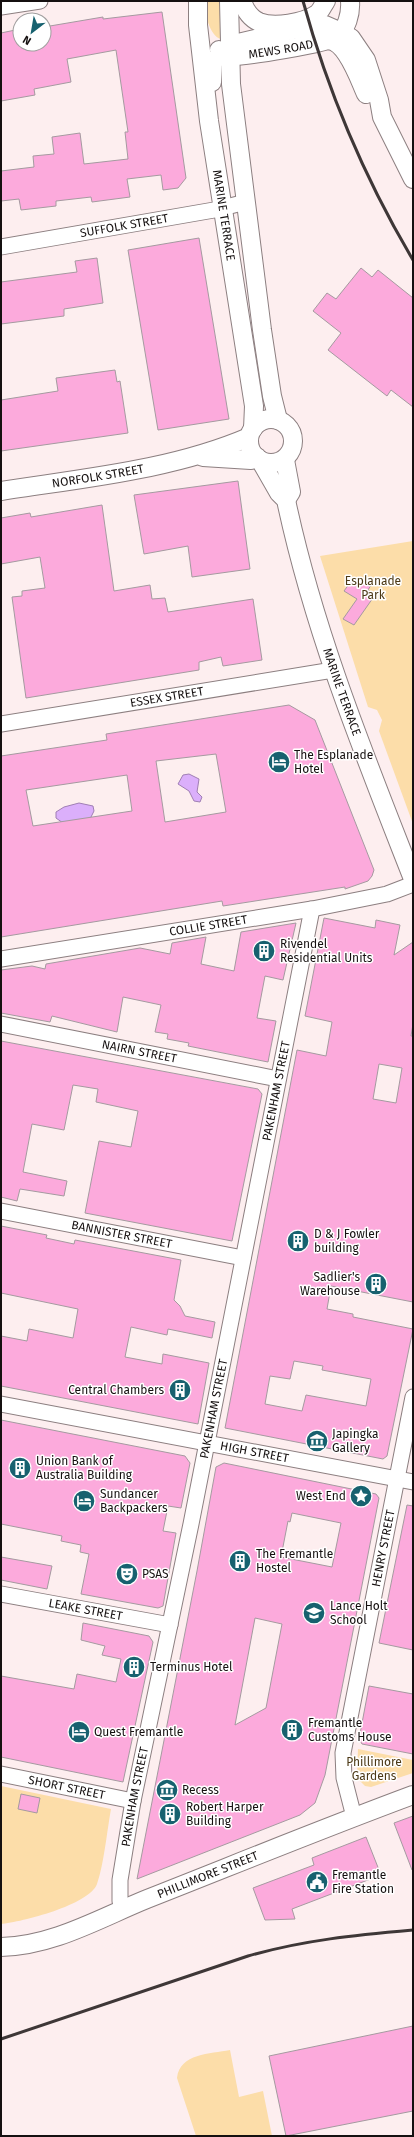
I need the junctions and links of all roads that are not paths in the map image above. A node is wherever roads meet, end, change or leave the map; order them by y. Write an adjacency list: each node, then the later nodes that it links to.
1 (40, 1): 8 (street)
2 (198, 1): 10 (street, MARINE TERRACE)
3 (229, 1): 12 (street, MARINE TERRACE)
4 (242, 1): 9 (street)
5 (326, 1): 9 (street)
6 (334, 1): 11 (street)
7 (350, 1): 11 (street)
8 (1, 7)
9 (290, 23): 12 (street)
10 (198, 25): 12 (street); 15 (street, MARINE TERRACE)
11 (340, 38): 12 (street); 13 (street, MEWS ROAD); 16 (street)
12 (230, 50): 13 (street, MEWS ROAD); 14 (street, MARINE TERRACE); 15 (street)
13 (253, 55): 14 (street)
14 (231, 84): 17 (street, MARINE TERRACE)
15 (209, 121): 18 (street, MARINE TERRACE)
16 (413, 178)
17 (246, 202): 18 (street, SUFFOLK STREET); 20 (street, MARINE TERRACE)
18 (221, 208): 19 (street, SUFFOLK STREET); 21 (street, MARINE TERRACE)
19 (1, 247)
20 (278, 420): 21 (street); 24 (street, MARINE TERRACE)
21 (251, 433): 22 (street, NORFOLK STREET); 23 (street, MARINE TERRACE)
22 (194, 457): 23 (street, NORFOLK STREET); 25 (street, NORFOLK STREET)
23 (258, 459): 24 (street); 26 (street, MARINE TERRACE)
24 (284, 460): 26 (street, MARINE TERRACE)
25 (1, 491)
26 (286, 500): 27 (street, MARINE TERRACE)
27 (333, 670): 28 (street, ESSEX STREET); 29 (street, MARINE TERRACE)
28 (1, 724)
29 (413, 879)
30 (413, 884): 31 (street, COLLIE STREET)
31 (312, 909): 32 (street, COLLIE STREET); 34 (street, PAKENHAM STREET)
32 (1, 959)
33 (1, 1024): 34 (street, NAIRN STREET)
34 (278, 1079): 36 (street, PAKENHAM STREET)
35 (1, 1211): 36 (street, BANNISTER STREET)
36 (243, 1258): 39 (street, PAKENHAM STREET)
37 (413, 1397): 40 (street, HENRY STREET)
38 (1, 1404): 39 (street, HIGH STREET)
39 (206, 1444): 40 (street, HIGH STREET); 43 (street, PAKENHAM STREET)
40 (397, 1479): 41 (street, HIGH STREET); 47 (street, HENRY STREET)
41 (413, 1482)
42 (1, 1594): 43 (street, LEAKE STREET)
43 (170, 1625): 46 (street, PAKENHAM STREET)
44 (1, 1774): 46 (street, SHORT STREET)
45 (413, 1795): 47 (street, PHILLIMORE STREET)
46 (133, 1801): 48 (street, PAKENHAM STREET)
47 (354, 1817): 48 (street, PHILLIMORE STREET)
48 (123, 1909): 49 (street, PHILLIMORE STREET)
49 (1, 1947)

